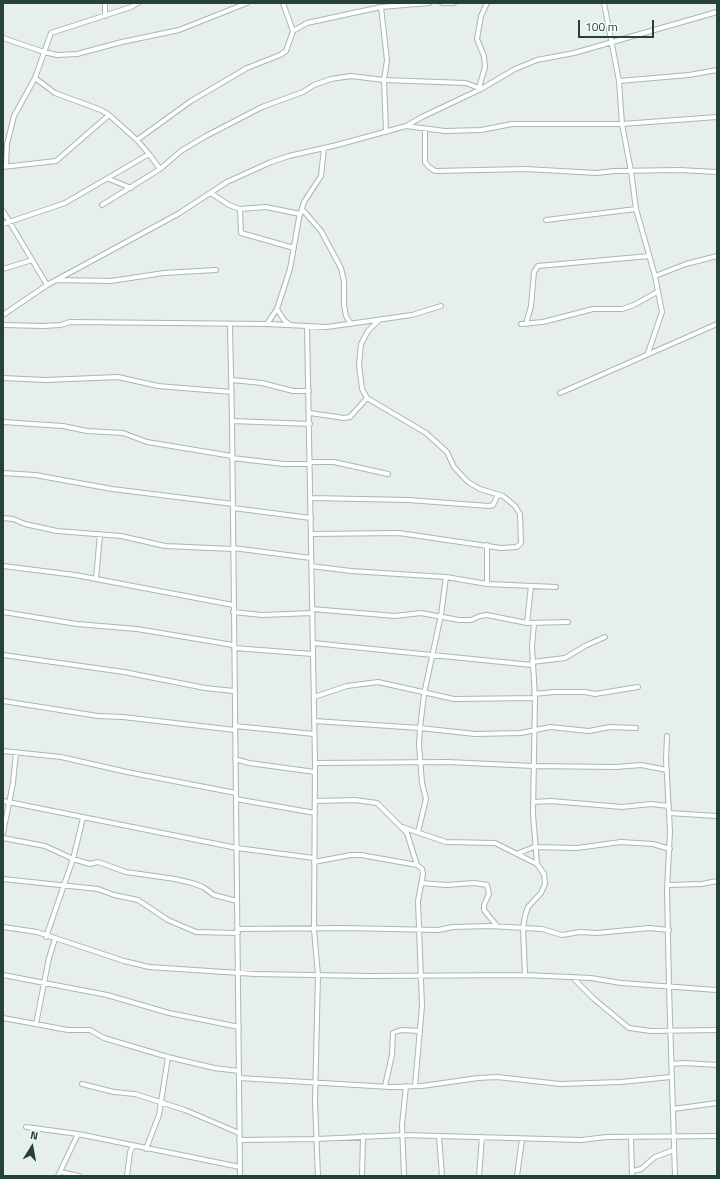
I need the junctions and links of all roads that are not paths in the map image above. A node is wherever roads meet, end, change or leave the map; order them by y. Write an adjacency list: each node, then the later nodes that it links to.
1 (105, 3): 12 (street)
2 (138, 3): 12 (street)
3 (247, 3): 16 (street)
4 (283, 3): 13 (street)
5 (429, 3): 10 (street)
6 (442, 3): 7 (street)
7 (454, 3)
8 (487, 3): 21 (street)
9 (604, 3): 15 (street)
10 (381, 7): 13 (street); 19 (street)
11 (717, 12): 15 (street)
12 (105, 16): 16 (street)
13 (293, 31): 28 (street)
14 (3, 38): 16 (street)
15 (611, 43): 20 (street); 21 (street)
16 (44, 52): 18 (street)
17 (717, 70): 20 (street)
18 (34, 78): 22 (street); 31 (street)
19 (384, 80): 21 (street); 27 (street); 32 (street)
20 (619, 81): 24 (street)
21 (480, 89): 25 (street)
22 (109, 115): 28 (street); 31 (street)
23 (717, 117): 24 (street)
24 (622, 124): 26 (street); 33 (street)
25 (406, 126): 26 (street); 27 (street)
26 (426, 129): 33 (street)
27 (386, 132): 29 (street)
28 (137, 140): 30 (street)
29 (324, 148): 37 (street); 42 (street)
30 (149, 154): 32 (street); 35 (street)
31 (5, 166)
32 (160, 170): 36 (street)
33 (631, 171): 34 (street); 40 (street)
34 (717, 172)
35 (109, 179): 36 (street); 44 (street)
36 (131, 188): 38 (street)
37 (211, 193): 39 (street); 53 (street)
38 (102, 205)
39 (240, 209): 42 (street); 46 (street)
40 (636, 210): 43 (street); 47 (street)
41 (3, 211): 44 (street)
42 (301, 212): 46 (street); 61 (street)
43 (546, 220)
44 (10, 223): 45 (street); 49 (street)
45 (3, 224)
46 (294, 248): 57 (street)
47 (648, 256): 52 (street); 55 (street)
48 (717, 256): 52 (street)
49 (32, 260): 50 (street); 54 (street)
50 (3, 269)
51 (216, 270): 53 (street)
52 (655, 276): 55 (street)
53 (56, 280): 54 (street)
54 (47, 285): 58 (street)
55 (657, 292): 67 (street)
56 (442, 306): 59 (street)
57 (277, 309): 60 (street); 65 (street)
58 (3, 315)
59 (379, 320): 61 (street); 73 (street)
60 (268, 324): 64 (street); 65 (street)
61 (351, 324): 66 (street)
62 (717, 324): 67 (street)
63 (3, 325): 64 (street)
64 (230, 325): 69 (street)
65 (291, 325): 66 (street)
66 (307, 326): 70 (street)
67 (648, 353): 72 (street)
68 (3, 378): 71 (street)
69 (232, 380): 70 (street); 71 (street)
70 (309, 391): 74 (street)
71 (232, 392): 75 (street)
72 (560, 393)
73 (367, 398): 74 (street); 82 (street)
74 (310, 413): 77 (street)
75 (232, 421): 77 (street); 78 (street)
76 (3, 422): 78 (street)
77 (310, 424): 79 (street)
78 (232, 457): 79 (street); 84 (street)
79 (310, 463): 81 (street); 83 (street)
80 (3, 473): 84 (street)
81 (388, 474)
82 (498, 495): 83 (street); 89 (street)
83 (311, 498): 86 (street)
84 (232, 506): 86 (street); 90 (street)
85 (3, 518): 87 (street)
86 (311, 518): 88 (street)
87 (100, 534): 90 (street); 95 (street)
88 (311, 534): 89 (street); 91 (street)
89 (487, 545): 96 (street)
90 (233, 549): 91 (street); 99 (street)
91 (311, 558): 93 (street)
92 (3, 566): 95 (street)
93 (311, 566): 94 (street); 100 (street)
94 (446, 577): 96 (street); 103 (street)
95 (96, 579): 99 (street)
96 (486, 584): 97 (street)
97 (531, 586): 98 (street); 105 (street)
98 (556, 587)
99 (233, 606): 102 (street)
100 (312, 611): 102 (street); 103 (street); 108 (street)
101 (3, 612): 109 (street)
102 (233, 612): 109 (street)
103 (441, 615): 105 (street); 112 (street)
104 (568, 622): 106 (street)
105 (527, 623): 106 (street)
106 (534, 624): 113 (street)
107 (605, 637): 113 (street)
108 (313, 643): 110 (street); 112 (street)
109 (234, 647): 110 (street); 115 (street)
110 (313, 654): 118 (street)
111 (3, 655): 115 (street)
112 (434, 655): 113 (street); 116 (street)
113 (532, 664): 117 (street)
114 (638, 687): 117 (street)
115 (234, 691): 121 (street)
116 (424, 694): 117 (street); 118 (street); 122 (street)
117 (534, 696): 124 (street)
118 (314, 697): 120 (street)
119 (3, 701): 121 (street)
120 (314, 721): 122 (street); 125 (street)
121 (235, 728): 125 (street); 129 (street)
122 (420, 728): 124 (street); 130 (street)
123 (636, 728): 124 (street)
124 (534, 729): 132 (street)
125 (314, 734): 131 (street)
126 (668, 736): 133 (street)
127 (3, 751): 128 (street)
128 (16, 752): 135 (street); 139 (street)
129 (235, 759): 134 (street); 135 (street)
130 (421, 762): 131 (street); 132 (street); 147 (street)
131 (315, 763): 134 (street)
132 (533, 766): 133 (street); 140 (street)
133 (667, 770): 141 (street)
134 (315, 772): 138 (street)
135 (236, 793): 136 (street)
136 (236, 799): 142 (street); 151 (street)
137 (3, 801): 139 (street)
138 (315, 801): 142 (street); 146 (street)
139 (8, 802): 145 (street); 148 (street)
140 (533, 802): 141 (street); 150 (street)
141 (669, 806): 143 (street)
142 (315, 813): 155 (street)
143 (669, 813): 144 (street); 152 (street)
144 (717, 816)
145 (83, 818): 151 (street); 154 (street)
146 (402, 827): 147 (street); 157 (street)
147 (418, 832): 153 (street)
148 (3, 833)
149 (3, 838): 154 (street)
150 (534, 847): 152 (street); 153 (street); 156 (street)
151 (237, 848): 155 (street); 163 (street)
152 (670, 849): 161 (street)
153 (518, 853): 156 (street)
154 (74, 859): 162 (street); 163 (street)
155 (314, 860): 157 (street); 167 (street)
156 (537, 864): 166 (street)
157 (417, 865): 160 (street)
158 (3, 879): 162 (street)
159 (717, 881): 161 (street)
160 (421, 883): 164 (street); 168 (street)
161 (668, 885): 169 (street)
162 (64, 886): 170 (street); 171 (street)
163 (237, 901): 170 (street)
164 (497, 926): 166 (street); 168 (street)
165 (3, 927): 171 (street)
166 (523, 928): 169 (street); 177 (street)
167 (314, 930): 168 (street); 170 (street); 175 (street)
168 (419, 930): 176 (street)
169 (670, 930): 180 (street)
170 (238, 931): 173 (street)
171 (46, 937): 172 (street)
172 (54, 939): 173 (street); 179 (street)
173 (238, 972): 175 (street); 184 (street)
174 (3, 975): 179 (street)
175 (318, 975): 176 (street); 194 (street)
176 (422, 975): 177 (street); 186 (street)
177 (525, 975): 178 (street)
178 (572, 977): 180 (street); 187 (street)
179 (43, 983): 183 (street); 184 (street)
180 (669, 987): 181 (street); 187 (street)
181 (717, 990)
182 (3, 1018): 183 (street)
183 (36, 1024): 188 (street)
184 (239, 1027): 191 (street)
185 (717, 1030): 187 (street)
186 (420, 1031): 196 (street); 198 (street)
187 (670, 1031): 189 (street)
188 (168, 1057): 191 (street); 199 (street)
189 (671, 1064): 190 (street); 192 (street)
190 (717, 1066)
191 (239, 1071): 193 (street)
192 (671, 1077): 198 (street); 201 (street)
193 (239, 1078): 194 (street); 204 (street)
194 (316, 1082): 196 (street); 212 (street)
195 (82, 1084): 199 (street)
196 (385, 1086): 197 (street)
197 (406, 1086): 198 (street); 205 (street)
198 (415, 1086)
199 (161, 1103): 204 (street); 216 (street)
200 (717, 1103): 201 (street)
201 (672, 1109): 210 (street)
202 (26, 1127): 203 (street)
203 (78, 1134): 215 (street); 219 (street)
204 (239, 1134): 214 (street)
205 (404, 1135): 206 (street); 207 (street); 226 (street)
206 (363, 1136): 212 (street); 225 (street)
207 (439, 1136): 211 (street); 227 (street)
208 (717, 1136): 210 (street)
209 (631, 1137): 210 (street); 213 (street); 220 (street)
210 (674, 1137): 217 (street)
211 (482, 1138): 213 (street); 228 (street)
212 (317, 1139): 214 (street); 224 (street)
213 (522, 1139): 229 (street)
214 (239, 1140): 218 (street)
215 (133, 1146): 216 (street); 222 (street)
216 (146, 1149): 218 (street)
217 (674, 1150): 220 (street); 230 (street)
218 (240, 1167): 223 (street)
219 (60, 1174): 221 (street)
220 (633, 1174)
221 (79, 1176)
222 (128, 1176)
223 (240, 1176)
224 (318, 1176)
225 (362, 1176)
226 (404, 1176)
227 (442, 1176)
228 (479, 1176)
229 (517, 1176)
230 (674, 1176)

